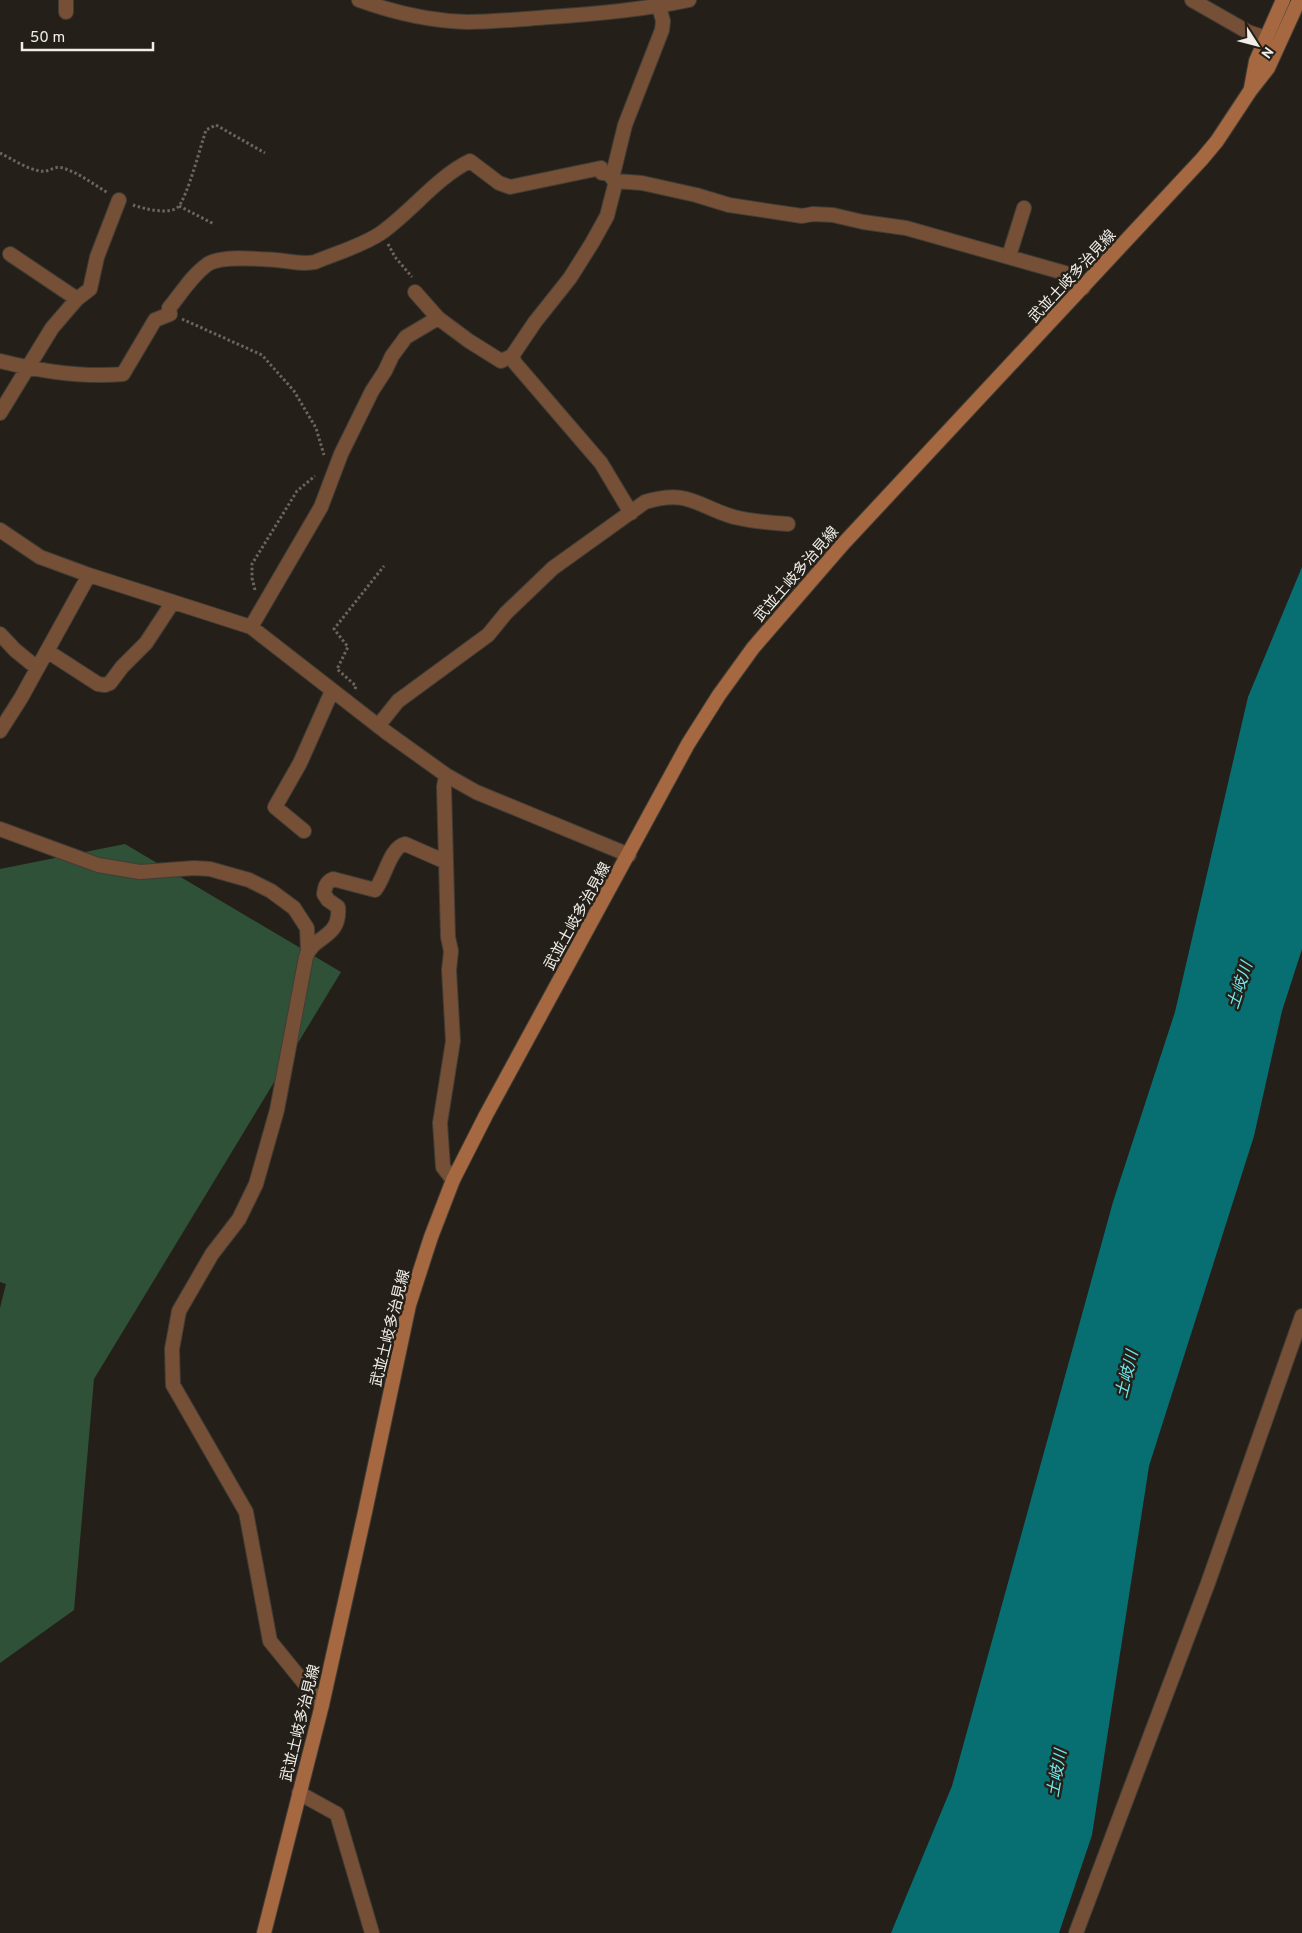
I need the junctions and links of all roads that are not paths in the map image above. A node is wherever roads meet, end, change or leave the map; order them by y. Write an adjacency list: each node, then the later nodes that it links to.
1 (359, 0): 6 (street)
2 (689, 0): 6 (street)
3 (1192, 0): 7 (street)
4 (1283, 0): 7 (main road, 武並土岐多治見線)
5 (1299, 0): 8 (main road, 武並土岐多治見線)
6 (659, 6): 9 (street)
7 (1269, 32): 8 (main road, 武並土岐多治見線)
8 (1250, 91): 14 (main road, 武並土岐多治見線)
9 (614, 180): 13 (street); 18 (street); 20 (street)
10 (120, 200): 16 (street)
11 (1024, 208): 13 (street)
12 (10, 254): 16 (street)
13 (1009, 256): 14 (street)
14 (1083, 288): 37 (main road, 武並土岐多治見線)
15 (415, 292): 17 (street)
16 (77, 299): 20 (street)
17 (438, 318): 18 (street); 27 (street)
18 (512, 356): 22 (street)
19 (0, 361): 20 (street)
20 (28, 368): 21 (street)
21 (0, 413)
22 (631, 513): 23 (street); 32 (street)
23 (788, 524)
24 (0, 530): 25 (street)
25 (90, 575): 26 (street); 29 (street)
26 (173, 602): 27 (street); 29 (street)
27 (251, 627): 31 (street)
28 (0, 634): 30 (street)
29 (47, 651): 30 (street)
30 (37, 668): 33 (street)
31 (332, 691): 32 (street); 36 (street)
32 (378, 726): 34 (street)
33 (0, 731)
34 (446, 775): 37 (street); 38 (street)
35 (0, 829): 39 (street)
36 (304, 831)
37 (629, 855): 40 (main road, 武並土岐多治見線)
38 (446, 862): 39 (street); 40 (street)
39 (308, 950): 42 (street)
40 (453, 1180): 42 (main road, 武並土岐多治見線)
41 (1302, 1316): 46 (street)
42 (322, 1705): 43 (main road, 武並土岐多治見線)
43 (299, 1793): 44 (main road, 武並土岐多治見線); 45 (street)
44 (264, 1933)
45 (372, 1933)
46 (1076, 1933)

